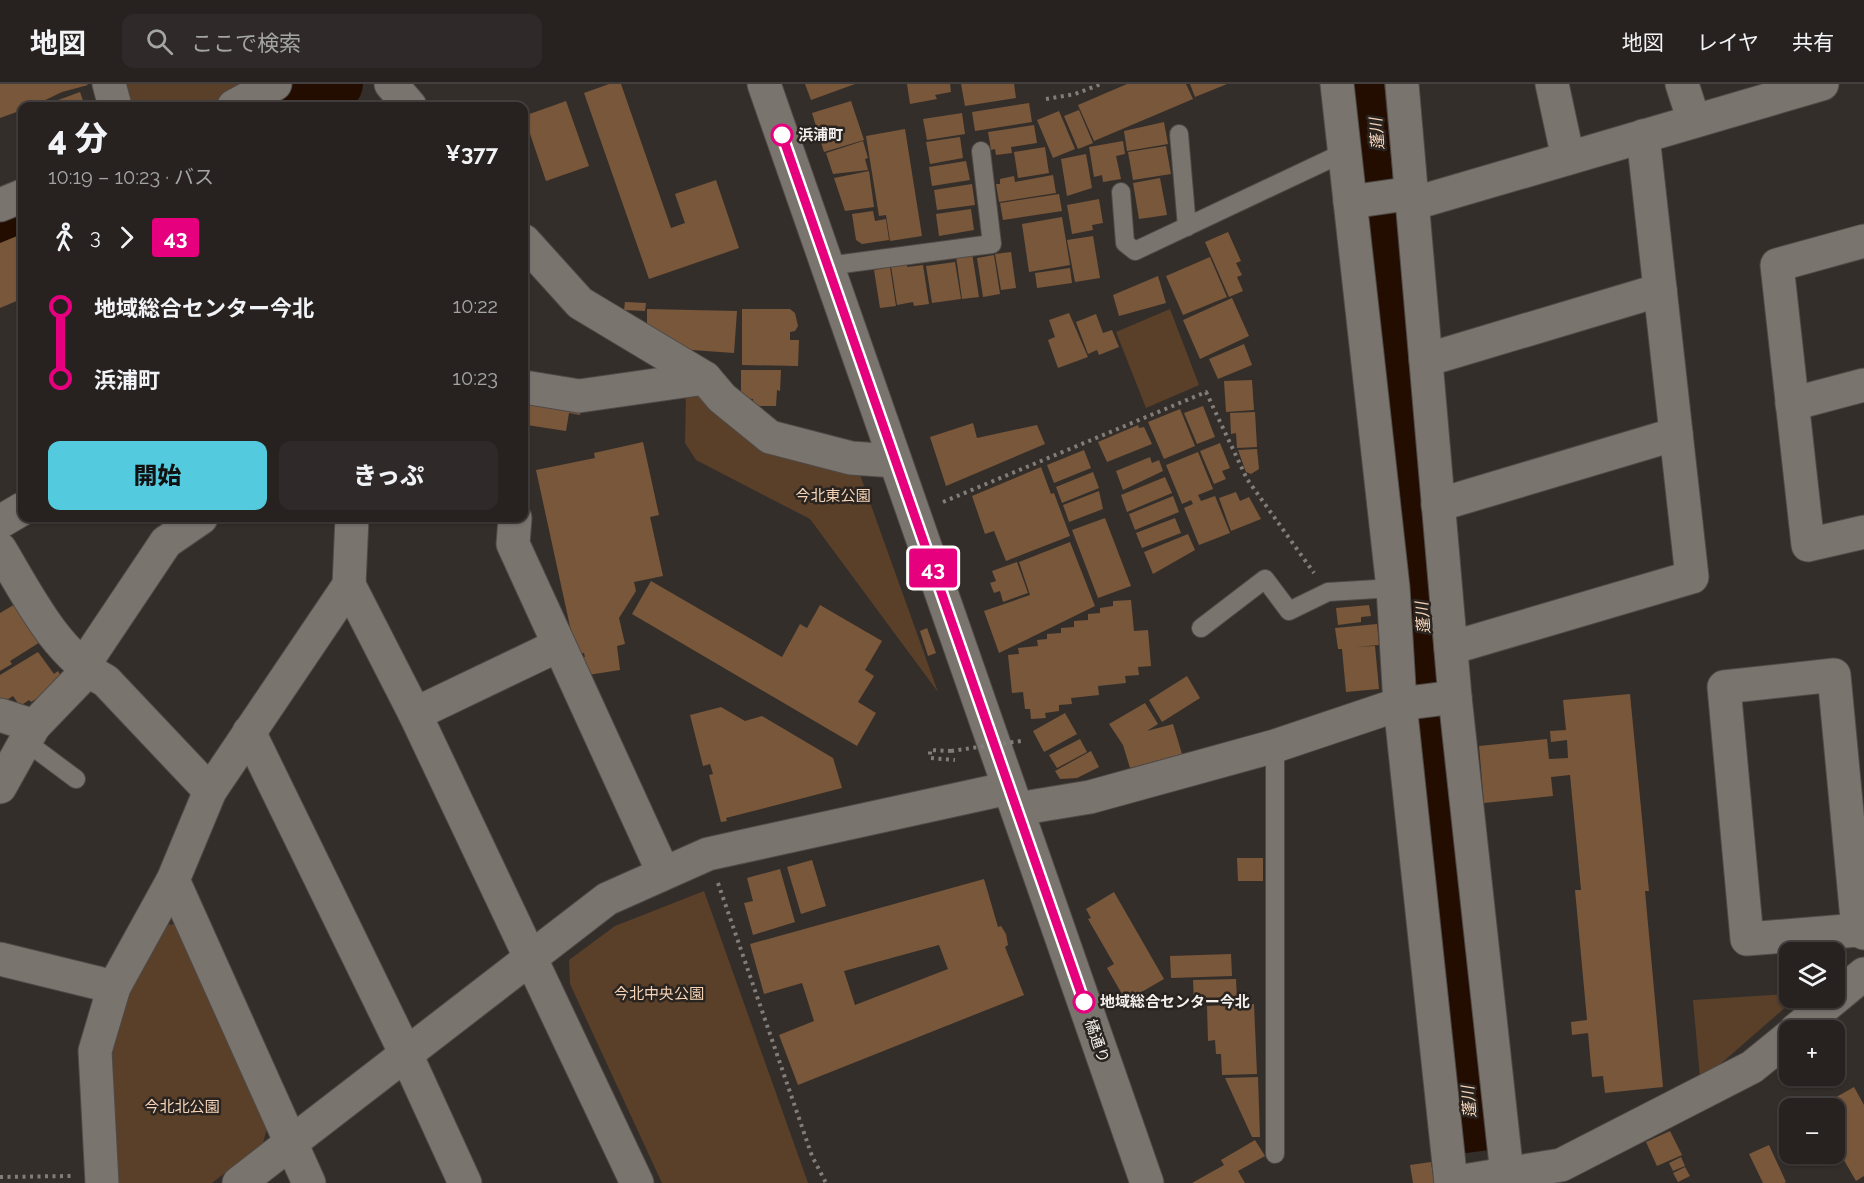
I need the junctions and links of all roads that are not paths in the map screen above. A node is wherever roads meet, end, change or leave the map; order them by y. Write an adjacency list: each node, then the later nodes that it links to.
1 (108, 84): 9 (street)
2 (391, 84): 10 (street)
3 (764, 84): 25 (street, 橘通り)
4 (1337, 84): 15 (street)
5 (1402, 84): 19 (street)
6 (1552, 84): 16 (street)
7 (1682, 84): 11 (street)
8 (1822, 84): 11 (street)
9 (114, 102)
10 (407, 102)
11 (1694, 121): 13 (street)
12 (1179, 134): 22 (lane)
13 (1643, 136): 16 (street); 26 (street)
14 (981, 151): 25 (lane)
15 (1345, 152): 20 (street); 22 (lane)
16 (1568, 158): 19 (street)
17 (1121, 192): 22 (lane)
18 (18, 198): 21 (street)
19 (1407, 198): 20 (street); 27 (street)
20 (1353, 201): 41 (street)
21 (0, 205)
22 (1187, 227)
23 (1864, 241): 31 (street)
24 (528, 245): 28 (street)
25 (827, 266): 33 (street, 橘通り)
26 (1660, 290): 27 (street); 32 (street)
27 (1426, 360): 34 (street)
28 (705, 378): 30 (street); 33 (street)
29 (1864, 385): 31 (street)
30 (528, 388)
31 (1792, 404): 38 (street)
32 (1676, 434): 34 (street); 44 (street)
33 (895, 461): 56 (street, 橘通り)
34 (1438, 505): 44 (street)
35 (195, 522): 45 (street)
36 (352, 522): 40 (street)
37 (515, 522): 43 (street)
38 (1864, 532)
39 (0, 549): 45 (street)
40 (349, 585): 48 (street); 50 (street)
41 (1393, 588): 42 (lane); 47 (street)
42 (1201, 628)
43 (557, 646): 48 (street); 57 (street)
44 (1451, 648): 46 (street)
45 (87, 671): 51 (street); 55 (street)
46 (1450, 698): 47 (street); 69 (street)
47 (1404, 704): 52 (street); 76 (street)
48 (415, 714): 60 (street)
49 (0, 715): 51 (street)
50 (249, 732): 55 (street); 66 (street)
51 (30, 733): 53 (lane); 54 (street)
52 (1275, 746): 56 (street); 68 (lane)
53 (76, 779)
54 (0, 787)
55 (210, 791): 58 (street)
56 (1013, 798): 57 (street); 75 (street, 橘通り)
57 (663, 872): 60 (street)
58 (173, 880): 63 (street); 67 (street)
59 (1861, 931): 59 (street)
60 (530, 958): 66 (street); 74 (street)
61 (0, 959): 63 (street)
62 (1864, 975): 64 (street)
63 (114, 987): 70 (street)
64 (1808, 1020)
65 (1779, 1045): 69 (street)
66 (405, 1052): 67 (street); 73 (street)
67 (290, 1142): 71 (street); 72 (street)
68 (1275, 1154)
69 (1507, 1174): 76 (street)
70 (102, 1179)
71 (239, 1183)
72 (309, 1183)
73 (465, 1183)
74 (637, 1183)
75 (1147, 1183)
76 (1451, 1183)

